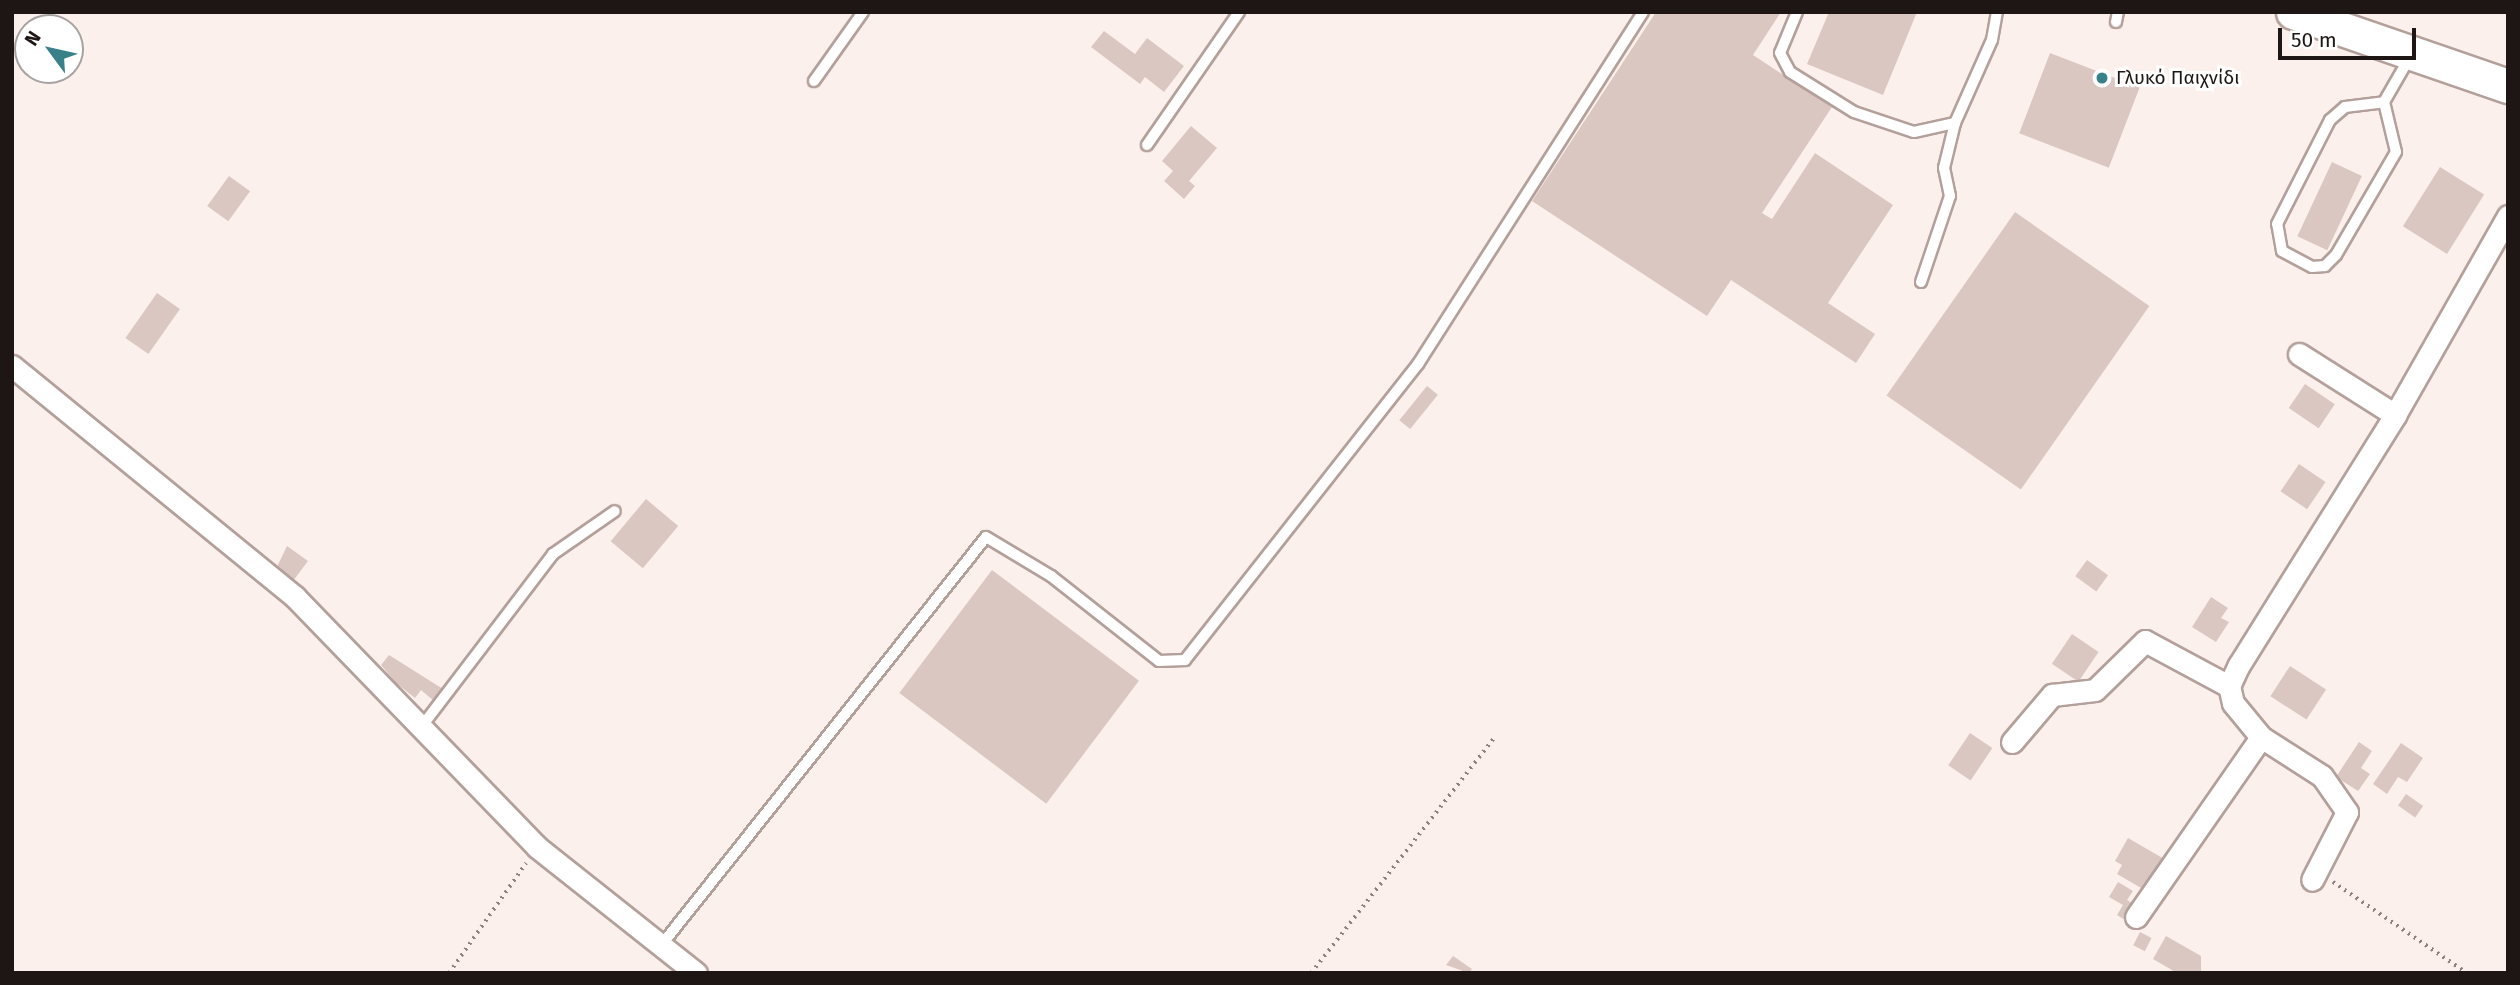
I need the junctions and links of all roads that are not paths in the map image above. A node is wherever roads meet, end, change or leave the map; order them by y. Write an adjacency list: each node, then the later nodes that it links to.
1 (863, 12): 8 (lane)
2 (1239, 12): 12 (lane)
3 (1643, 12): 25 (lane)
4 (1797, 12): 11 (lane)
5 (1997, 12): 11 (lane)
6 (2293, 12): 7 (main road)
7 (2413, 53): 9 (main road); 10 (lane)
8 (814, 81)
9 (2508, 86)
10 (2384, 102): 10 (lane)
11 (1955, 122): 14 (lane)
12 (1147, 145)
13 (2508, 216): 17 (street)
14 (1921, 282)
15 (2299, 354): 17 (street)
16 (12, 366): 20 (street)
17 (2395, 415): 19 (street)
18 (615, 511): 20 (lane)
19 (2229, 686): 21 (street); 22 (street)
20 (422, 726): 25 (street)
21 (2261, 737): 23 (street); 24 (street)
22 (2012, 742)
23 (2315, 874)
24 (2136, 917)
25 (659, 948): 26 (street)
26 (696, 973)

